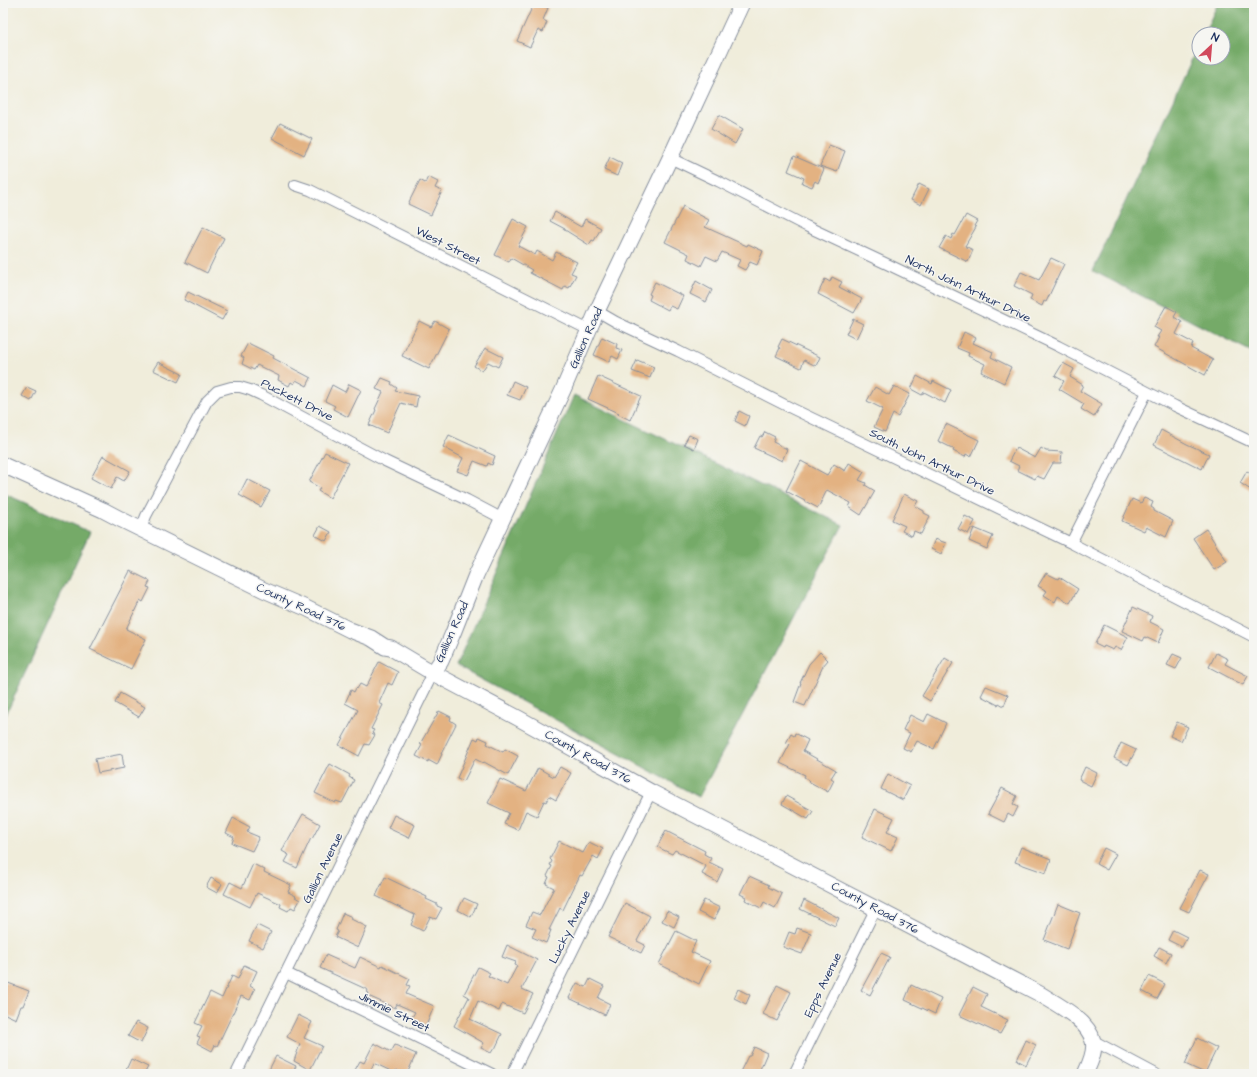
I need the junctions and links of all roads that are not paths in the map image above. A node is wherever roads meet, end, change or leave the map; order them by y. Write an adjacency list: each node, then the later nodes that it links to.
1 (742, 3): 2 (street, Gallion Road)
2 (670, 158): 4 (street, Gallion Road); 6 (street, North John Arthur Drive)
3 (295, 185): 5 (street, West Street)
4 (597, 311): 5 (street, Gallion Road); 11 (street, South John Arthur Drive)
5 (589, 330): 9 (street, Gallion Road)
6 (1147, 392): 7 (street, North John Arthur Drive); 11 (street)
7 (1254, 443)
8 (3, 465): 10 (street, County Road 376)
9 (503, 519): 10 (street, Puckett Drive); 13 (street, Gallion Road)
10 (142, 529): 13 (street, County Road 376)
11 (1071, 543): 12 (street, South John Arthur Drive)
12 (1254, 637)
13 (433, 673): 14 (street, County Road 376); 16 (street, Gallion Avenue)
14 (651, 792): 15 (street, County Road 376); 20 (street, Lucky Avenue)
15 (876, 908): 17 (street, County Road 376); 21 (street, Epps Avenue)
16 (286, 973): 18 (street, Gallion Avenue); 19 (street, Jimmie Street)
17 (1094, 1041): 22 (street); 23 (street, County Road 376)
18 (236, 1074)
19 (492, 1074)
20 (512, 1074)
21 (794, 1074)
22 (1085, 1074)
23 (1156, 1074)

